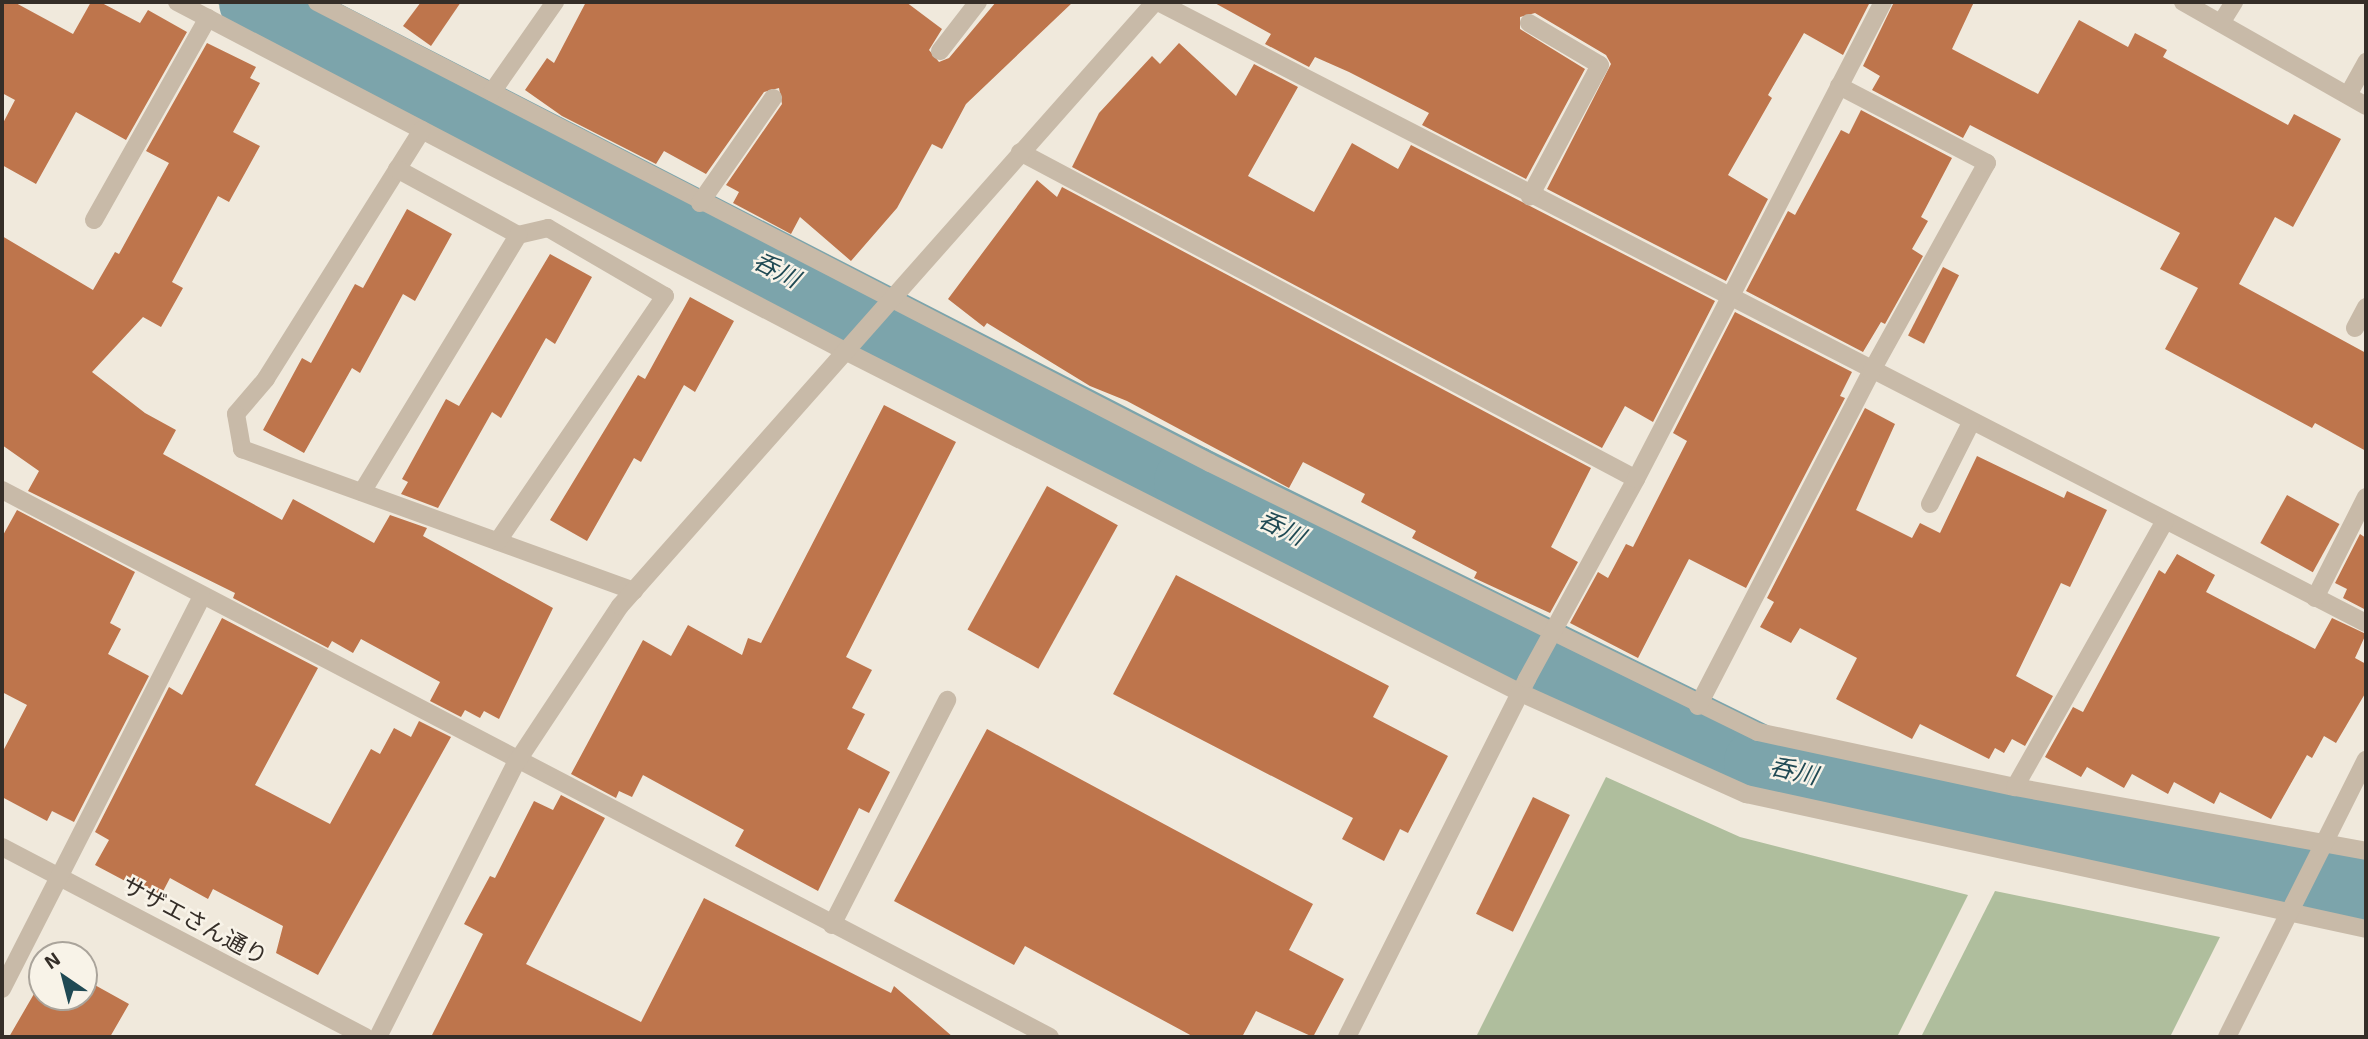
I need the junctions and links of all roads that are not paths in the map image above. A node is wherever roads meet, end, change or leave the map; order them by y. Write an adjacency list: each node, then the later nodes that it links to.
1 (177, 2): 9 (street)
2 (317, 2): 15 (street)
3 (555, 2): 15 (street)
4 (978, 2): 12 (street)
5 (1156, 2): 20 (street); 22 (street)
6 (1883, 2): 14 (street)
7 (2183, 2): 11 (street)
8 (2234, 2): 11 (street)
9 (208, 18): 19 (street); 24 (street)
10 (1529, 23): 22 (street)
11 (2221, 23): 16 (street)
12 (940, 51)
13 (2366, 62): 16 (street)
14 (1839, 86): 26 (street); 31 (street)
15 (492, 92): 23 (street)
16 (2348, 95): 18 (street)
17 (774, 98): 23 (street)
18 (2366, 106)
19 (422, 130): 21 (street); 30 (street)
20 (1020, 152): 27 (street); 33 (street)
21 (397, 169): 25 (street); 35 (street)
22 (1530, 196): 26 (street)
23 (700, 203): 27 (street)
24 (94, 220)
25 (518, 235): 35 (street); 39 (street)
26 (1728, 296): 31 (street); 33 (street)
27 (886, 301): 30 (street); 44 (street)
28 (2366, 307): 29 (street)
29 (2355, 328)
30 (850, 345): 40 (street); 45 (street)
31 (1871, 372): 32 (street); 47 (street)
32 (1971, 423): 37 (street); 38 (street)
33 (1636, 479): 44 (street)
34 (2, 490): 41 (street)
35 (362, 492): 39 (street)
36 (2366, 497): 42 (street)
37 (1930, 504)
38 (2165, 521): 42 (street); 50 (street)
39 (498, 541): 40 (street)
40 (634, 591): 49 (street)
41 (202, 597): 49 (street); 54 (street)
42 (2315, 598): 43 (street)
43 (2366, 623)
44 (1550, 636): 45 (street); 47 (street)
45 (1524, 686): 55 (street); 62 (street)
46 (947, 700): 56 (street)
47 (1698, 706): 50 (street)
48 (2366, 760): 52 (street)
49 (516, 762): 56 (street); 60 (street)
50 (2015, 787): 52 (street)
51 (2, 847): 54 (street, サザエさん通り)
52 (2324, 848): 53 (street); 55 (street)
53 (2366, 851)
54 (60, 877): 58 (street); 59 (street, サザエさん通り)
55 (2295, 906): 57 (street); 63 (street)
56 (832, 925): 61 (street)
57 (2366, 929)
58 (2, 989)
59 (365, 1037)
60 (378, 1037)
61 (1050, 1037)
62 (1347, 1037)
63 (2227, 1037)

